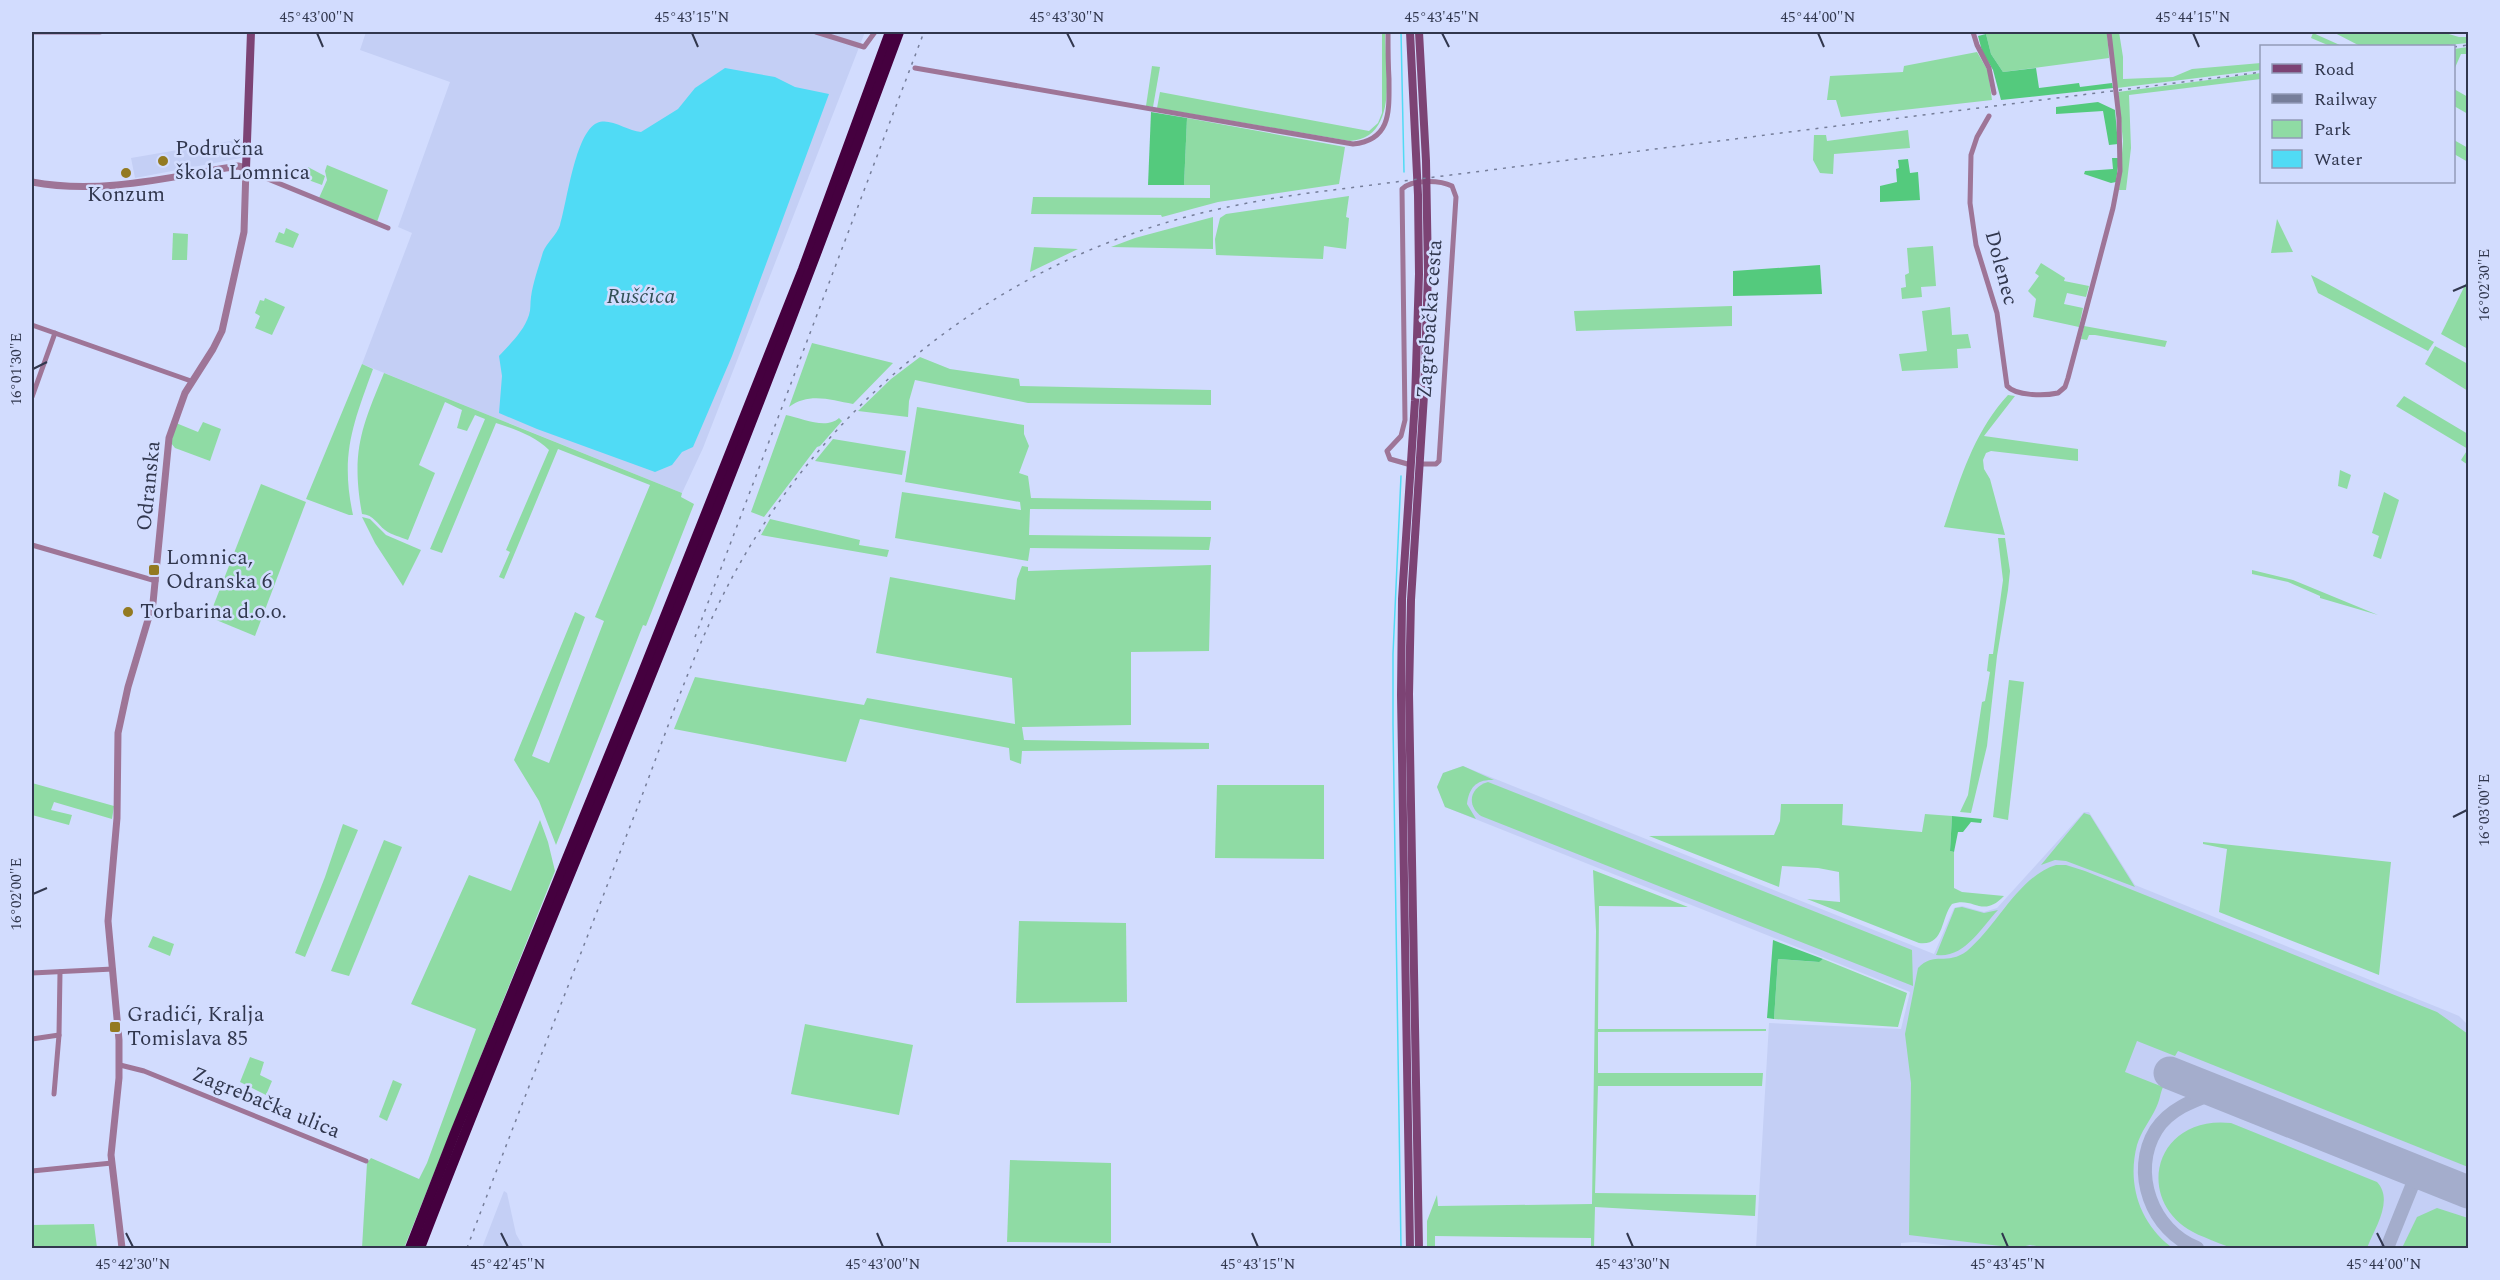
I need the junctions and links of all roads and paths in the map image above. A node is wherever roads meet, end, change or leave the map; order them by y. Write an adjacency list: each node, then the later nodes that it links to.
1 (32, 32): 2 (street)
2 (100, 32)
3 (251, 32): 17 (main road)
4 (816, 32): 5 (street)
5 (875, 32)
6 (890, 32): 38 (highway)
7 (899, 32): 39 (highway)
8 (1388, 32): 13 (street)
9 (1410, 32): 16 (main road, Zagrebačka cesta)
10 (1419, 32): 16 (main road, Zagrebačka cesta)
11 (1973, 32): 14 (street)
12 (2109, 32): 15 (street, Dolenec)
13 (915, 68)
14 (1994, 93)
15 (1989, 116)
16 (1422, 161): 24 (main road, Zagrebačka cesta)
17 (246, 169): 18 (street); 19 (street); 22 (street, Odranska)
18 (32, 182)
19 (388, 228)
20 (32, 326): 21 (street)
21 (55, 333): 22 (street); 23 (street)
22 (191, 381): 26 (street, Odranska)
23 (32, 397)
24 (1415, 464): 24 (street, Zagrebačka cesta); 40 (main road, Zagrebačka cesta); 41 (main road, Zagrebačka cesta)
25 (32, 545): 26 (street)
26 (156, 581): 27 (street, Odranska)
27 (113, 969): 28 (street); 32 (street, Odranska)
28 (60, 972): 29 (street); 30 (street)
29 (32, 973)
30 (59, 1035): 31 (street); 33 (street)
31 (32, 1039)
32 (120, 1065): 34 (street, Zagrebačka ulica); 35 (street, Odranska)
33 (54, 1094)
34 (366, 1161)
35 (112, 1163): 36 (street); 37 (street, Odranska)
36 (32, 1171)
37 (122, 1248)
38 (410, 1248)
39 (420, 1248)
40 (1410, 1248)
41 (1419, 1248)

